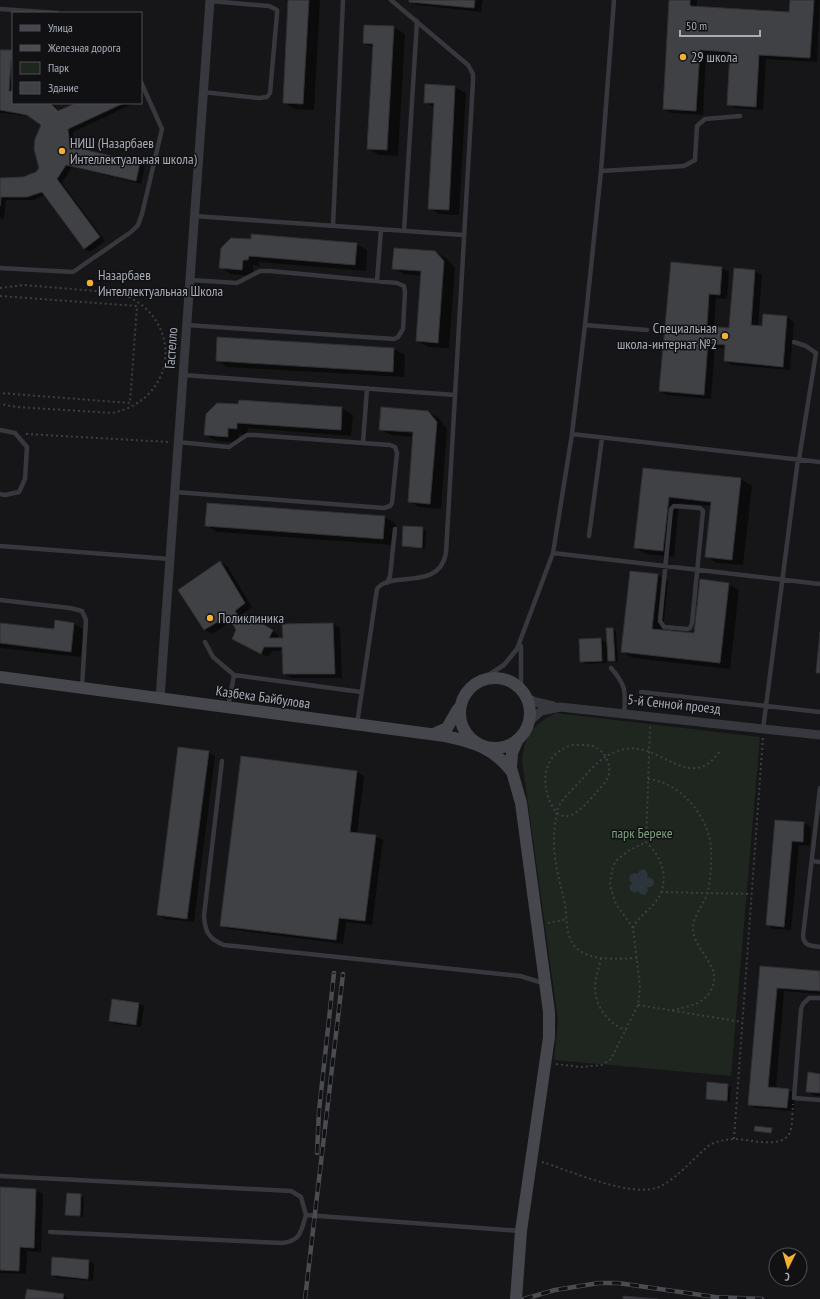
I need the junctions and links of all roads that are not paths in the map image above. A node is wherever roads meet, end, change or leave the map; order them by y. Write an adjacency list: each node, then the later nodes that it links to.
1 (342, 0): 13 (lane)
2 (391, 0): 7 (lane)
3 (614, 0): 11 (lane)
4 (210, 1): 9 (street, Гастелло); 9 (lane)
5 (0, 9): 6 (lane)
6 (43, 12)
7 (417, 21): 15 (lane); 16 (lane)
8 (142, 84): 17 (lane)
9 (204, 92): 12 (street, Гастелло)
10 (740, 116): 11 (lane)
11 (601, 171): 21 (lane)
12 (194, 216): 13 (lane); 18 (street, Гастелло)
13 (332, 226): 14 (lane)
14 (381, 229): 15 (lane); 19 (lane)
15 (404, 231): 16 (lane)
16 (463, 235): 26 (lane)
17 (0, 268)
18 (190, 280): 19 (lane); 20 (street, Гастелло)
19 (377, 281): 20 (lane)
20 (187, 325): 24 (street, Гастелло)
21 (586, 325): 22 (lane); 28 (lane)
22 (647, 330)
23 (794, 342): 32 (lane)
24 (183, 375): 25 (lane); 30 (street, Гастелло)
25 (367, 388): 26 (lane); 31 (lane)
26 (456, 395): 44 (lane)
27 (0, 430): 35 (lane)
28 (572, 434): 29 (lane); 39 (lane)
29 (602, 438): 32 (lane); 37 (lane)
30 (178, 442): 31 (lane); 34 (street, Гастелло)
31 (363, 443): 34 (lane)
32 (798, 459): 33 (lane); 43 (lane)
33 (820, 462)
34 (175, 492): 40 (street, Гастелло)
35 (0, 494)
36 (396, 529): 44 (lane)
37 (589, 536)
38 (0, 546): 40 (lane)
39 (553, 553): 41 (lane); 47 (lane)
40 (170, 558): 57 (street, Гастелло)
41 (665, 567): 42 (lane); 42 (lane); 42 (lane)
42 (698, 570): 43 (lane)
43 (782, 581): 45 (lane); 61 (lane)
44 (387, 583): 54 (lane)
45 (820, 584)
46 (0, 600): 53 (lane)
47 (521, 640): 52 (lane); 56 (lane)
48 (205, 642): 50 (lane)
49 (611, 668): 63 (lane)
50 (234, 675): 54 (lane); 59 (lane)
51 (0, 677): 53 (street, Казбека Байбулова)
52 (479, 681): 56 (street); 58 (street)
53 (82, 687): 57 (street, Казбека Байбулова)
54 (361, 692): 65 (lane)
55 (641, 692): 61 (lane)
56 (524, 693): 60 (street); 64 (street)
57 (160, 698): 59 (street, Казбека Байбулова)
58 (460, 706): 67 (street); 70 (street)
59 (228, 707): 65 (street, Казбека Байбулова)
60 (560, 707): 63 (street, 5-й Сенной проезд); 64 (street, 5-й Сенной проезд)
61 (766, 707): 62 (lane); 66 (lane)
62 (820, 712)
63 (624, 714): 66 (street, 5-й Сенной проезд)
64 (529, 722): 69 (street)
65 (356, 724): 67 (street, Казбека Байбулова)
66 (763, 730): 68 (street, 5-й Сенной проезд)
67 (434, 734): 70 (street, Казбека Байбулова)
68 (820, 735)
69 (518, 739): 70 (street); 72 (street)
70 (477, 743): 72 (street, Казбека Байбулова)
71 (222, 761): 77 (lane)
72 (512, 772): 77 (street)
73 (820, 788): 74 (lane)
74 (812, 861): 75 (lane); 76 (lane)
75 (820, 862)
76 (820, 947)
77 (545, 983): 82 (street)
78 (820, 998): 79 (lane)
79 (820, 1100)
80 (0, 1176): 81 (lane)
81 (306, 1215): 82 (lane); 83 (lane)
82 (521, 1231): 84 (street)
83 (50, 1232)
84 (516, 1299)

